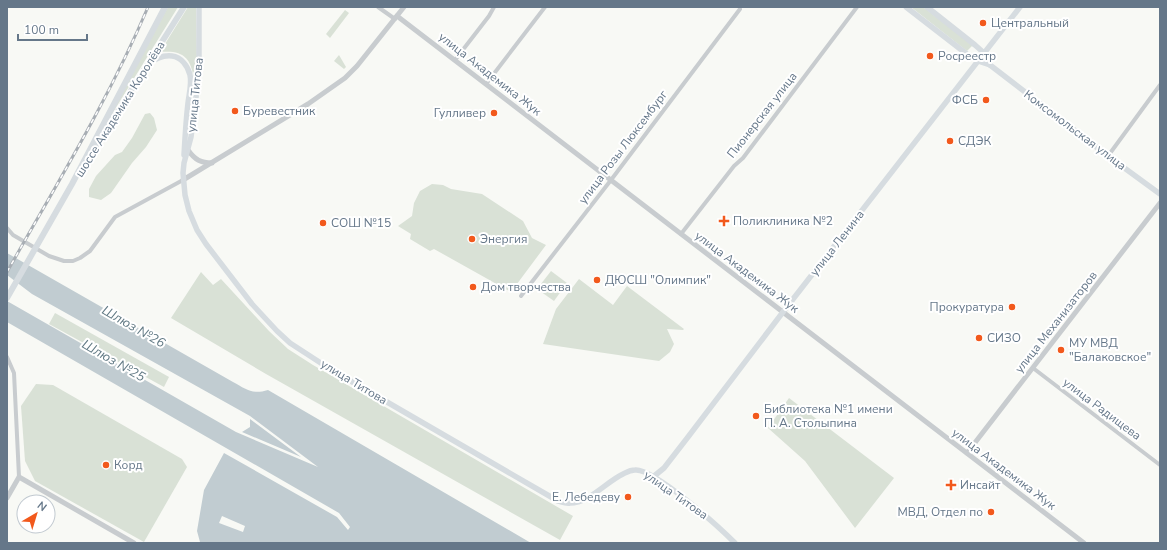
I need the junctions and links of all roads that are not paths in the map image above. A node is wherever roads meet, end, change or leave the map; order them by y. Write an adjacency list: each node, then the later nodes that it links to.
1 (165, 7): 27 (highway, шоссе Академика Королёва)
2 (184, 7): 18 (highway, шоссе Академика Королёва)
3 (199, 7): 21 (main road, улица Титова)
4 (378, 7): 13 (street)
5 (404, 7): 13 (street)
6 (494, 7): 15 (street)
7 (545, 7): 19 (street)
8 (857, 7): 31 (street, Пионерская улица)
9 (906, 7): 16 (main road, Комсомольская улица)
10 (927, 7): 14 (main road, Комсомольская улица)
11 (1020, 7): 14 (main road, улица Ленина)
12 (740, 9): 26 (street, улица Розы Люксембург)
13 (396, 18): 15 (street, улица Академика Жук); 24 (street)
14 (984, 53): 16 (main road, улица Ленина); 17 (main road, Комсомольская улица)
15 (455, 60): 19 (street, улица Академика Жук)
16 (978, 61): 17 (main road, Комсомольская улица); 34 (main road, улица Ленина)
17 (990, 65): 22 (main road, Комсомольская улица)
18 (146, 67): 23 (main road); 27 (highway, шоссе Академика Королёва)
19 (486, 84): 26 (street, улица Академика Жук)
20 (1160, 86): 22 (street)
21 (188, 150): 23 (main road, улица Титова); 24 (street)
22 (1108, 156): 28 (main road, Комсомольская улица)
23 (184, 163): 25 (main road, улица Титова)
24 (213, 163): 25 (street)
25 (183, 180): 30 (street); 40 (main road, улица Титова)
26 (612, 180): 31 (street, улица Академика Жук); 32 (street, улица Розы Люксембург)
27 (72, 184): 33 (highway)
28 (1160, 194)
29 (1160, 203): 36 (street, улица Механизаторов)
30 (7, 228)
31 (681, 234): 34 (street, улица Академика Жук)
32 (522, 296)
33 (7, 298)
34 (783, 312): 37 (street, улица Академика Жук); 40 (main road, улица Ленина)
35 (7, 357): 39 (street)
36 (1033, 368): 37 (street, улица Механизаторов); 38 (street, улица Радищева)
37 (967, 453): 44 (street, улица Академика Жук)
38 (1160, 465)
39 (19, 477): 41 (street); 42 (street)
40 (653, 477): 43 (main road, улица Титова)
41 (7, 498)
42 (134, 543)
43 (735, 543)
44 (1084, 543)

